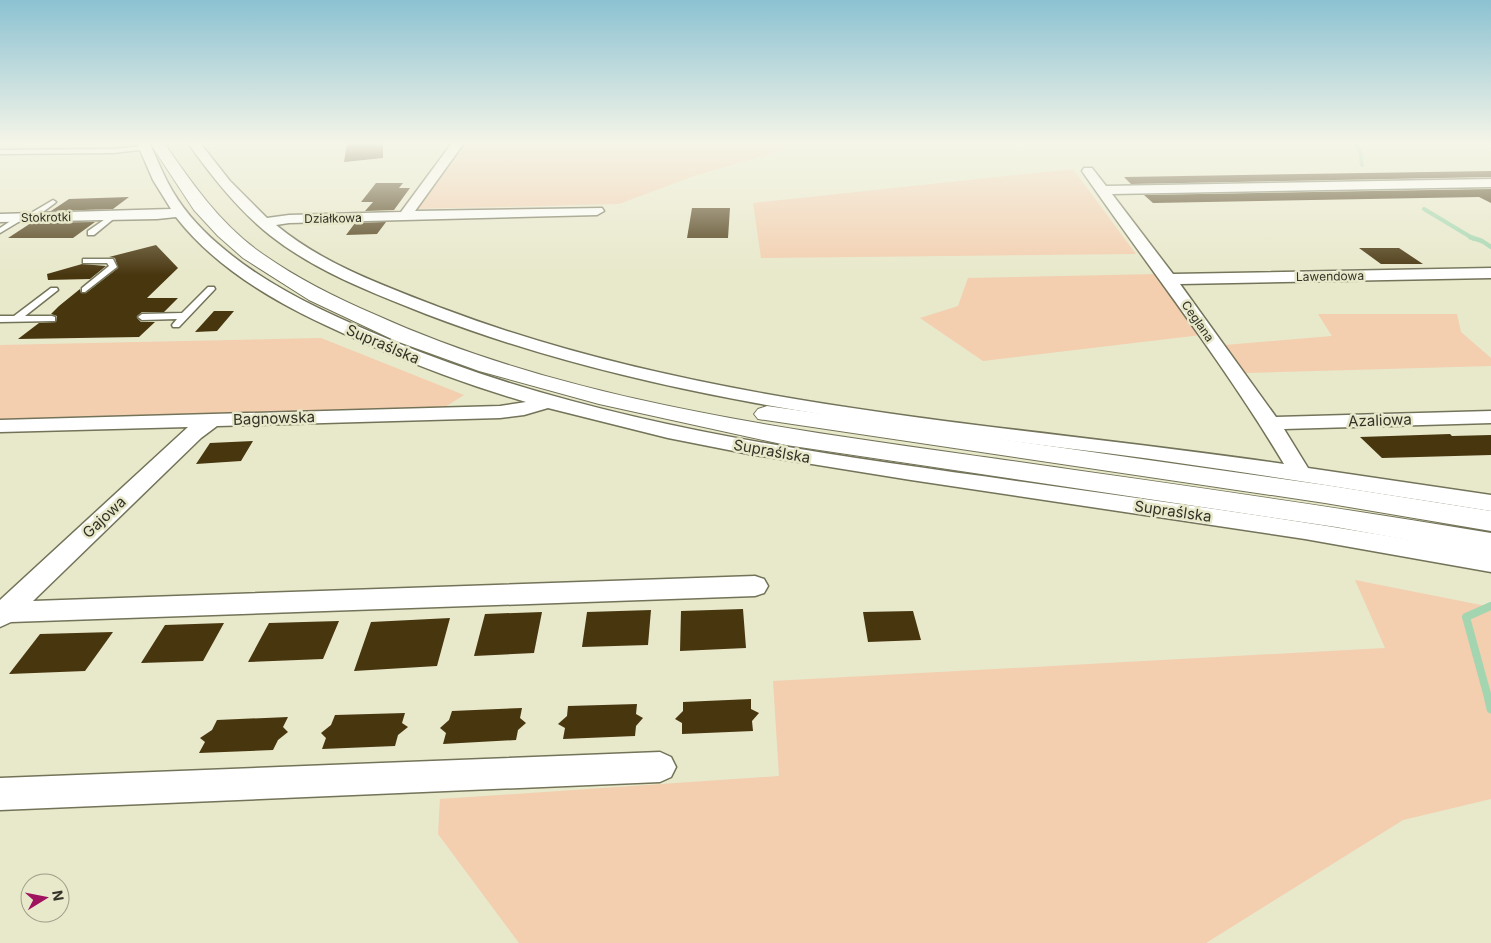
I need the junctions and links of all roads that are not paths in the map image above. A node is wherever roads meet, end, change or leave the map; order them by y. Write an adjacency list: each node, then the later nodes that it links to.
1 (165, 187): 11 (street, Supraślska)
2 (184, 187): 39 (main road)
3 (210, 187): 38 (main road)
4 (228, 187): 16 (street)
5 (426, 187): 13 (street)
6 (1101, 187): 8 (street, Ceglana)
7 (1269, 187): 8 (street)
8 (1103, 190): 21 (street, Ceglana)
9 (52, 202): 15 (lane)
10 (597, 211): 13 (street, Działkowa)
11 (181, 212): 12 (street, Stokrotki); 31 (street, Supraślska)
12 (113, 216): 15 (street, Stokrotki); 18 (lane)
13 (404, 217): 16 (street, Działkowa)
14 (0, 218): 15 (street, Stokrotki)
15 (25, 218): 17 (lane)
16 (263, 223): 36 (street)
17 (0, 231)
18 (91, 233)
19 (86, 262): 24 (lane)
20 (1491, 273): 21 (street, Lawendowa)
21 (1168, 279): 34 (street, Ceglana)
22 (211, 289): 25 (lane)
23 (54, 290): 29 (lane)
24 (85, 290)
25 (185, 316): 26 (lane); 30 (lane)
26 (142, 317)
27 (52, 318): 29 (lane)
28 (0, 319): 29 (lane)
29 (16, 319)
30 (176, 325)
31 (546, 401): 33 (street, Bagnowska); 40 (street, Supraślska)
32 (1491, 417): 34 (street, Azaliowa)
33 (211, 422): 35 (street, Bagnowska); 42 (street, Gajowa)
34 (1270, 424): 36 (street, Ceglana)
35 (0, 426)
36 (1301, 474): 37 (street)
37 (1491, 503)
38 (1491, 521)
39 (1491, 544)
40 (1491, 563)
41 (755, 586): 42 (street)
42 (2, 614)
43 (660, 767): 44 (street)
44 (0, 794)

